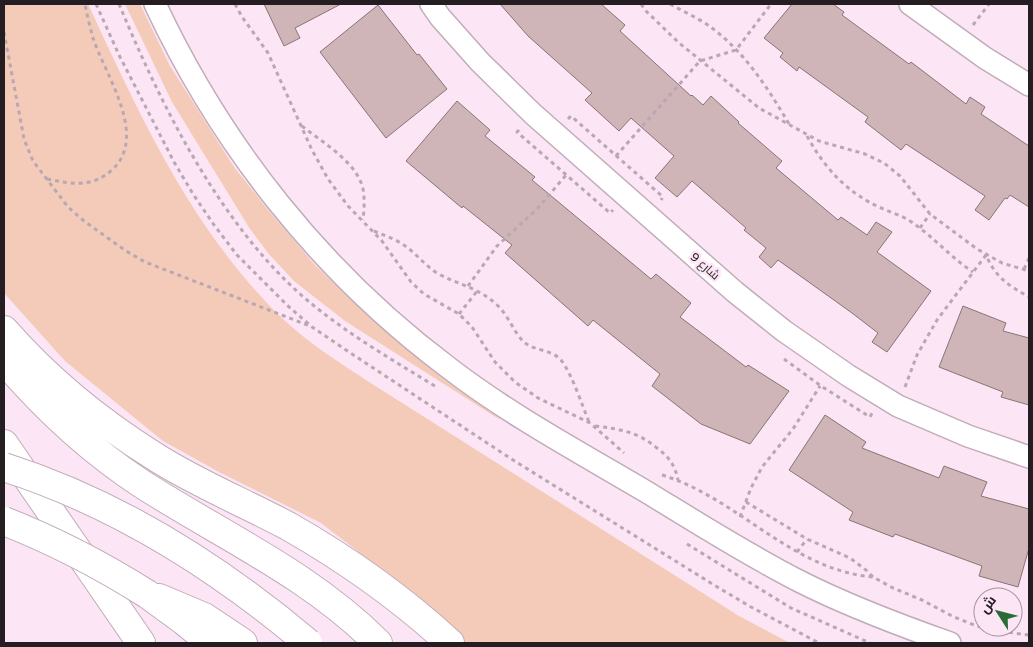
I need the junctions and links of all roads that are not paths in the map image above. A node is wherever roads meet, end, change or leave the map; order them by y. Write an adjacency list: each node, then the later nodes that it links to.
1 (155, 4): 18 (street)
2 (431, 4): 8 (street, شارع 9)
3 (910, 4): 4 (street)
4 (1029, 85)
5 (4, 330): 17 (main road)
6 (4, 360): 16 (main road)
7 (4, 444): 12 (main road)
8 (1029, 458)
9 (4, 467): 15 (main road, bridge)
10 (4, 521): 11 (main road, bridge)
11 (147, 594): 13 (main road); 14 (main road)
12 (140, 643)
13 (211, 643)
14 (243, 643)
15 (308, 643)
16 (378, 643)
17 (450, 643)
18 (950, 643)

